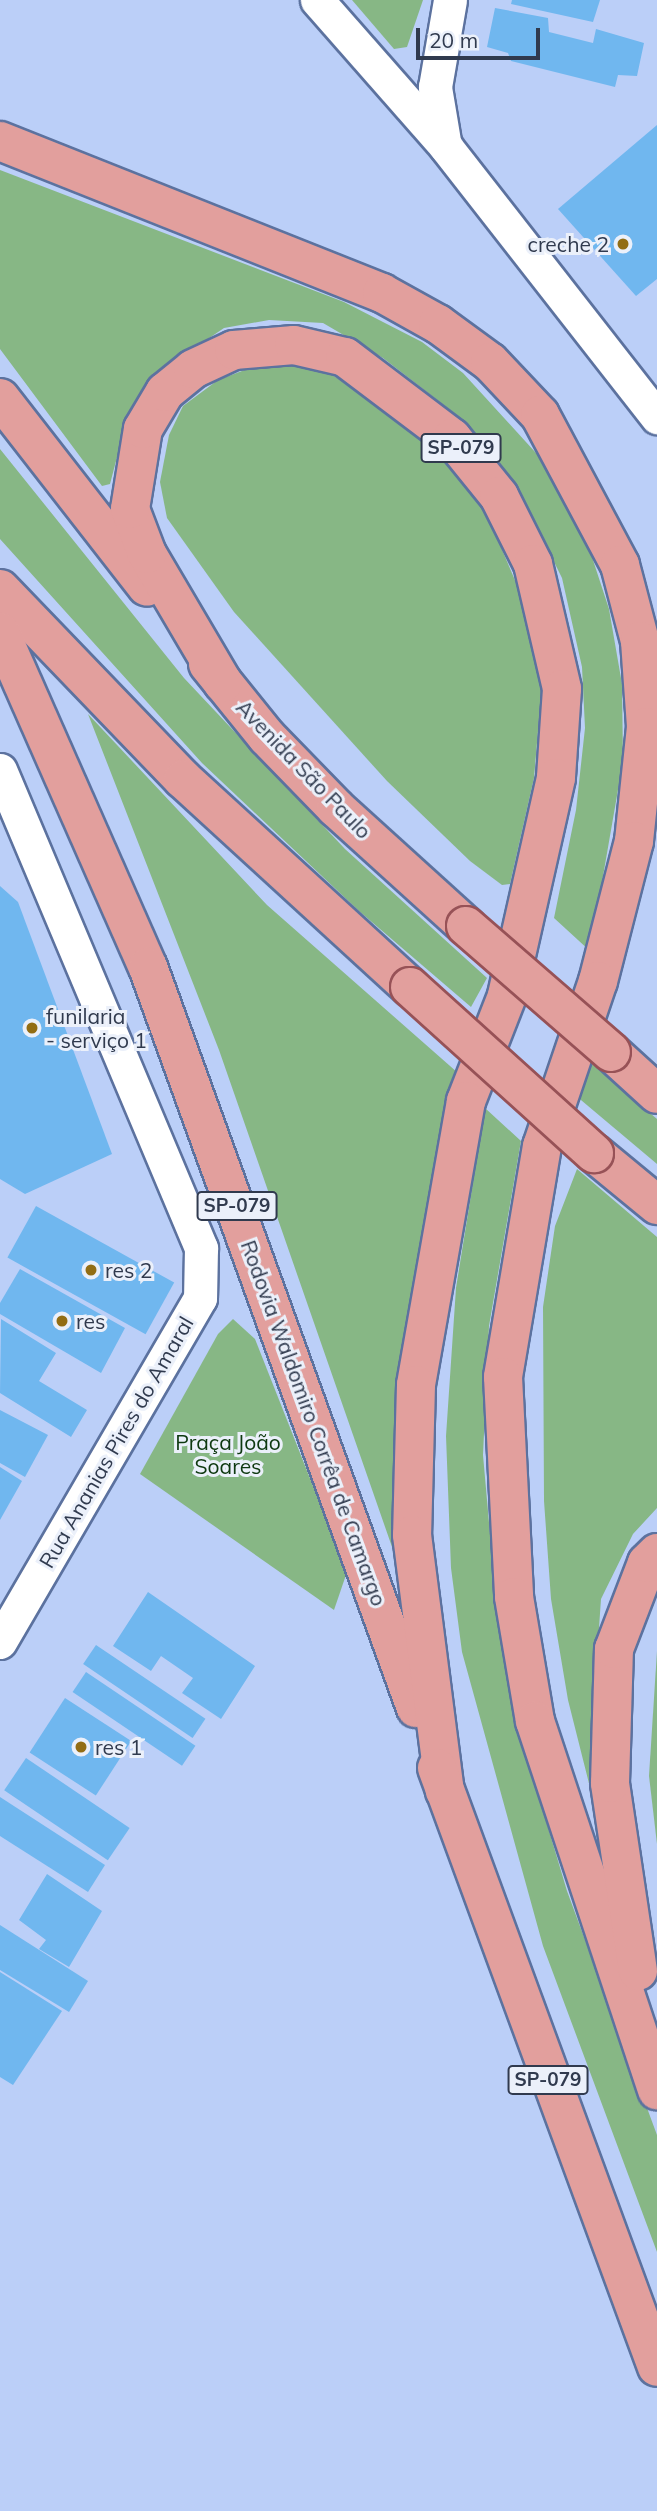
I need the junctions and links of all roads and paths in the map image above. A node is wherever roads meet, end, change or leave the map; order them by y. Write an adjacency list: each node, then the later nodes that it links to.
1 (317, 0): 4 (street)
2 (450, 0): 4 (street)
3 (0, 141): 18 (main road)
4 (446, 147): 6 (street)
5 (0, 398): 9 (main road, Avenida São Paulo)
6 (657, 416)
7 (0, 589): 14 (main road, bridge)
8 (0, 632): 17 (main road, Rodovia Waldomiro Corrêa de Camargo / SP-079)
9 (223, 683): 12 (main road, Avenida São Paulo, bridge); 17 (main road, Rodovia Waldomiro Corrêa de Camargo / SP-079)
10 (0, 771): 11 (street, Rua Ananias Pires do Amaral)
11 (9, 816): 16 (street, Rua Ananias Pires do Amaral)
12 (631, 1061): 13 (main road, Avenida São Paulo)
13 (657, 1094)
14 (657, 1205)
15 (657, 1553): 18 (main road)
16 (0, 1642)
17 (445, 1791): 19 (main road, Rodovia Waldomiro Corrêa de Camargo / SP-079)
18 (655, 2085)
19 (657, 2367)

